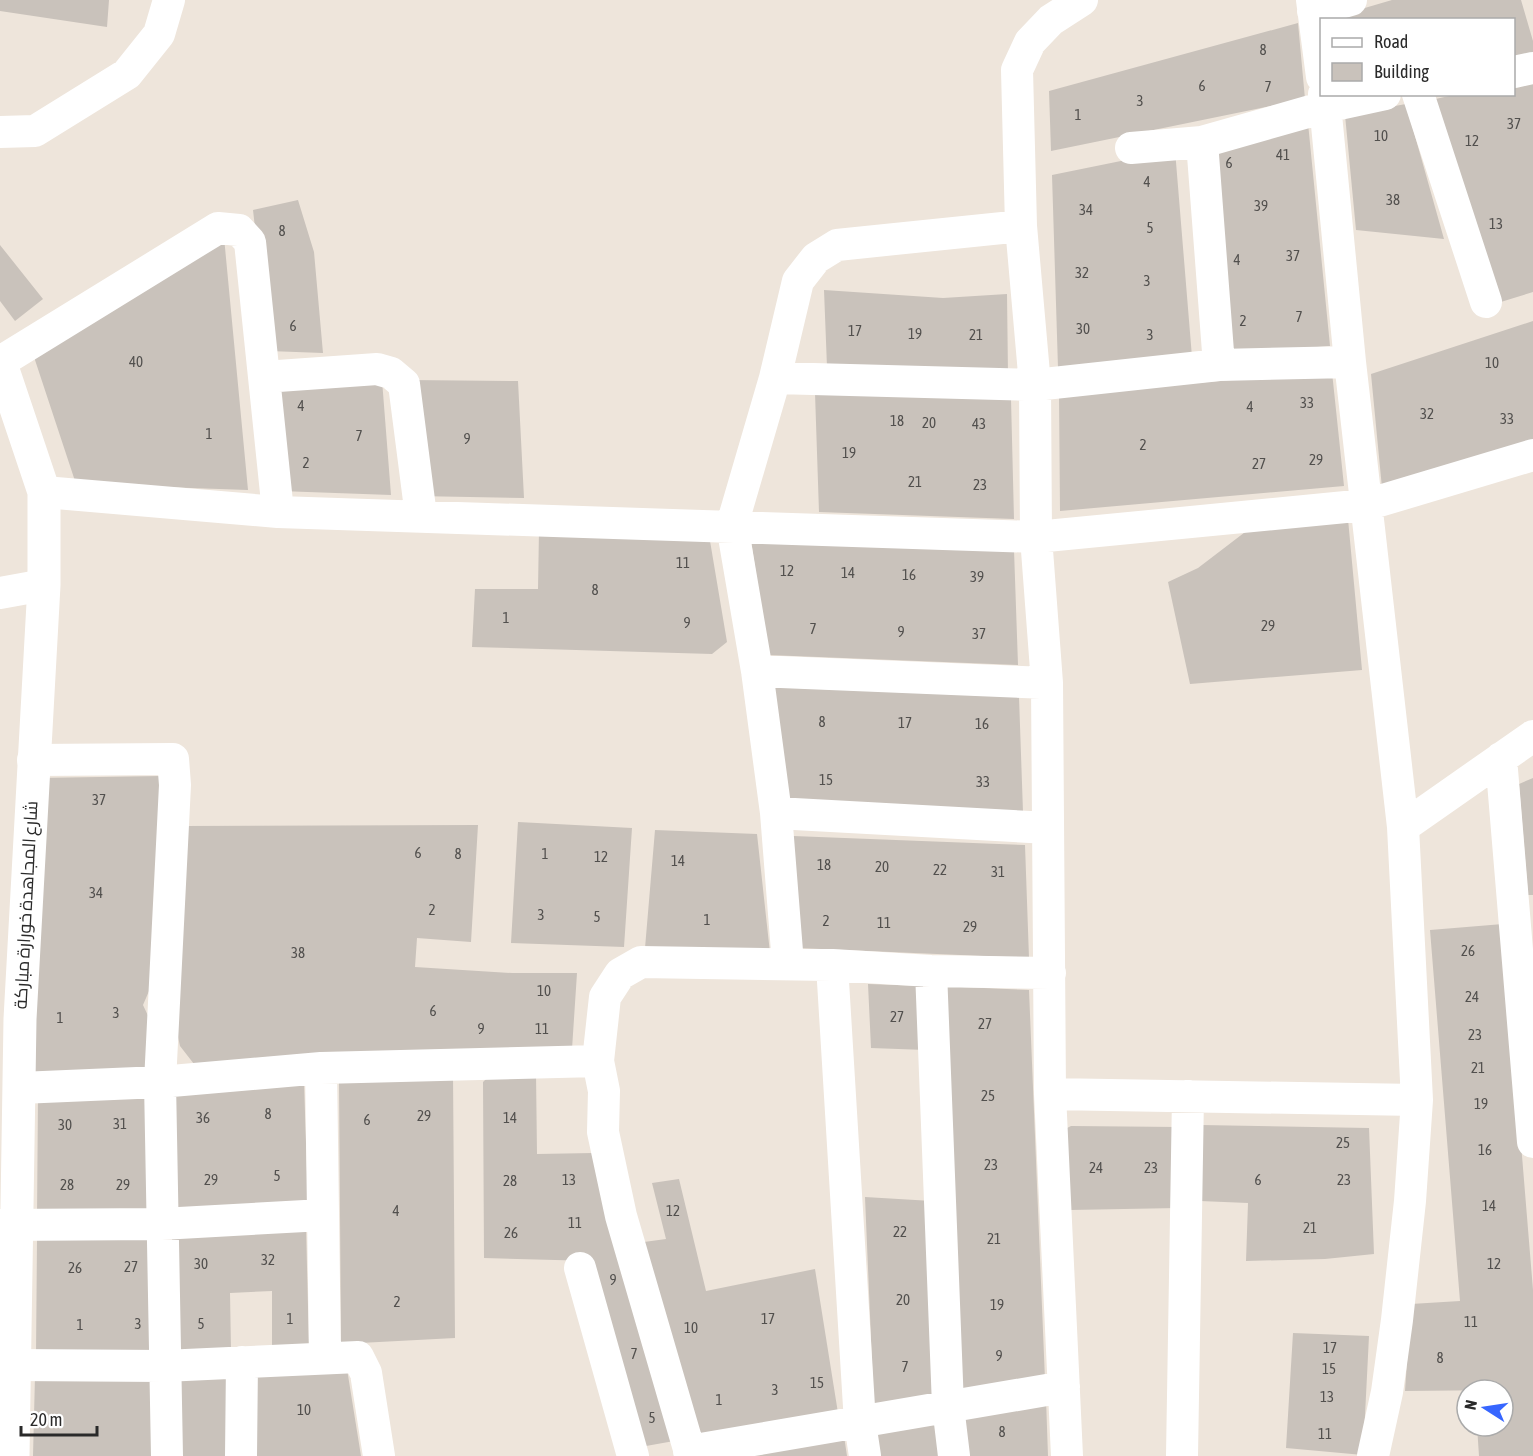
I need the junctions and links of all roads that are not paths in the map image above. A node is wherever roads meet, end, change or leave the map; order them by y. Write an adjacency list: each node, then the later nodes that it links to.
1 (169, 0): 11 (street)
2 (1082, 0): 14 (street)
3 (1351, 0): 4 (street)
4 (1312, 5): 5 (street)
5 (1320, 64)
6 (1533, 68): 7 (street)
7 (1515, 72)
8 (1320, 95): 12 (street)
9 (1324, 96): 17 (street)
10 (1419, 96): 15 (street)
11 (0, 132)
12 (1202, 142): 13 (street); 18 (street)
13 (1131, 148)
14 (1021, 226): 20 (street); 21 (street)
15 (1486, 302)
16 (0, 361): 19 (street); 23 (street, شارع المجاهدة خورارة مباركة)
17 (1350, 362): 18 (street); 24 (street)
18 (1219, 365): 21 (street)
19 (264, 377): 25 (street); 26 (street)
20 (775, 378): 21 (street); 27 (street)
21 (1035, 385): 28 (street)
22 (1533, 455): 24 (street)
23 (44, 492): 25 (street); 29 (street, شارع المجاهدة خورارة مباركة)
24 (1366, 505): 28 (street); 37 (street)
25 (278, 512): 26 (street)
26 (421, 516): 27 (street)
27 (732, 525): 28 (street); 31 (street)
28 (1036, 537): 32 (street)
29 (44, 585): 30 (street); 35 (street, شارع المجاهدة خورارة مباركة)
30 (0, 593)
31 (757, 671): 32 (street); 36 (street)
32 (1047, 683): 38 (street)
33 (1533, 736): 34 (street)
34 (1501, 758): 37 (street); 51 (street)
35 (33, 760): 43 (street, شارع المجاهدة خورارة مباركة); 46 (street)
36 (776, 813): 38 (street); 39 (street)
37 (1402, 827): 50 (street)
38 (1048, 828): 42 (street)
39 (788, 964): 40 (street); 44 (street)
40 (832, 965): 41 (street); 62 (street)
41 (931, 971): 42 (street); 61 (street)
42 (1050, 973): 48 (street)
43 (10, 1019): 47 (street, شارع المجاهدة خورارة مباركة)
44 (598, 1061): 45 (street); 63 (street)
45 (321, 1068): 46 (street); 52 (street)
46 (160, 1082): 47 (street); 53 (street)
47 (20, 1088): 54 (street, شارع المجاهدة خورارة مباركة)
48 (1050, 1094): 49 (street); 60 (street)
49 (1188, 1096): 50 (street); 72 (street)
50 (1417, 1100): 73 (street)
51 (1533, 1142)
52 (323, 1215): 53 (street); 56 (street)
53 (161, 1224): 54 (street); 59 (street)
54 (9, 1225): 58 (street, شارع المجاهدة خورارة مباركة)
55 (580, 1268): 68 (street)
56 (325, 1358): 57 (street); 67 (street)
57 (242, 1362): 59 (street); 66 (street)
58 (14, 1365): 59 (street); 64 (street, شارع المجاهدة خورارة مباركة)
59 (164, 1366): 65 (street)
60 (1064, 1387): 61 (street); 71 (street)
61 (948, 1406): 62 (street); 70 (street)
62 (860, 1423): 63 (street); 69 (street)
63 (690, 1454)
64 (14, 1456)
65 (166, 1456)
66 (241, 1456)
67 (379, 1456)
68 (633, 1456)
69 (865, 1456)
70 (954, 1456)
71 (1067, 1456)
72 (1182, 1456)
73 (1373, 1456)

